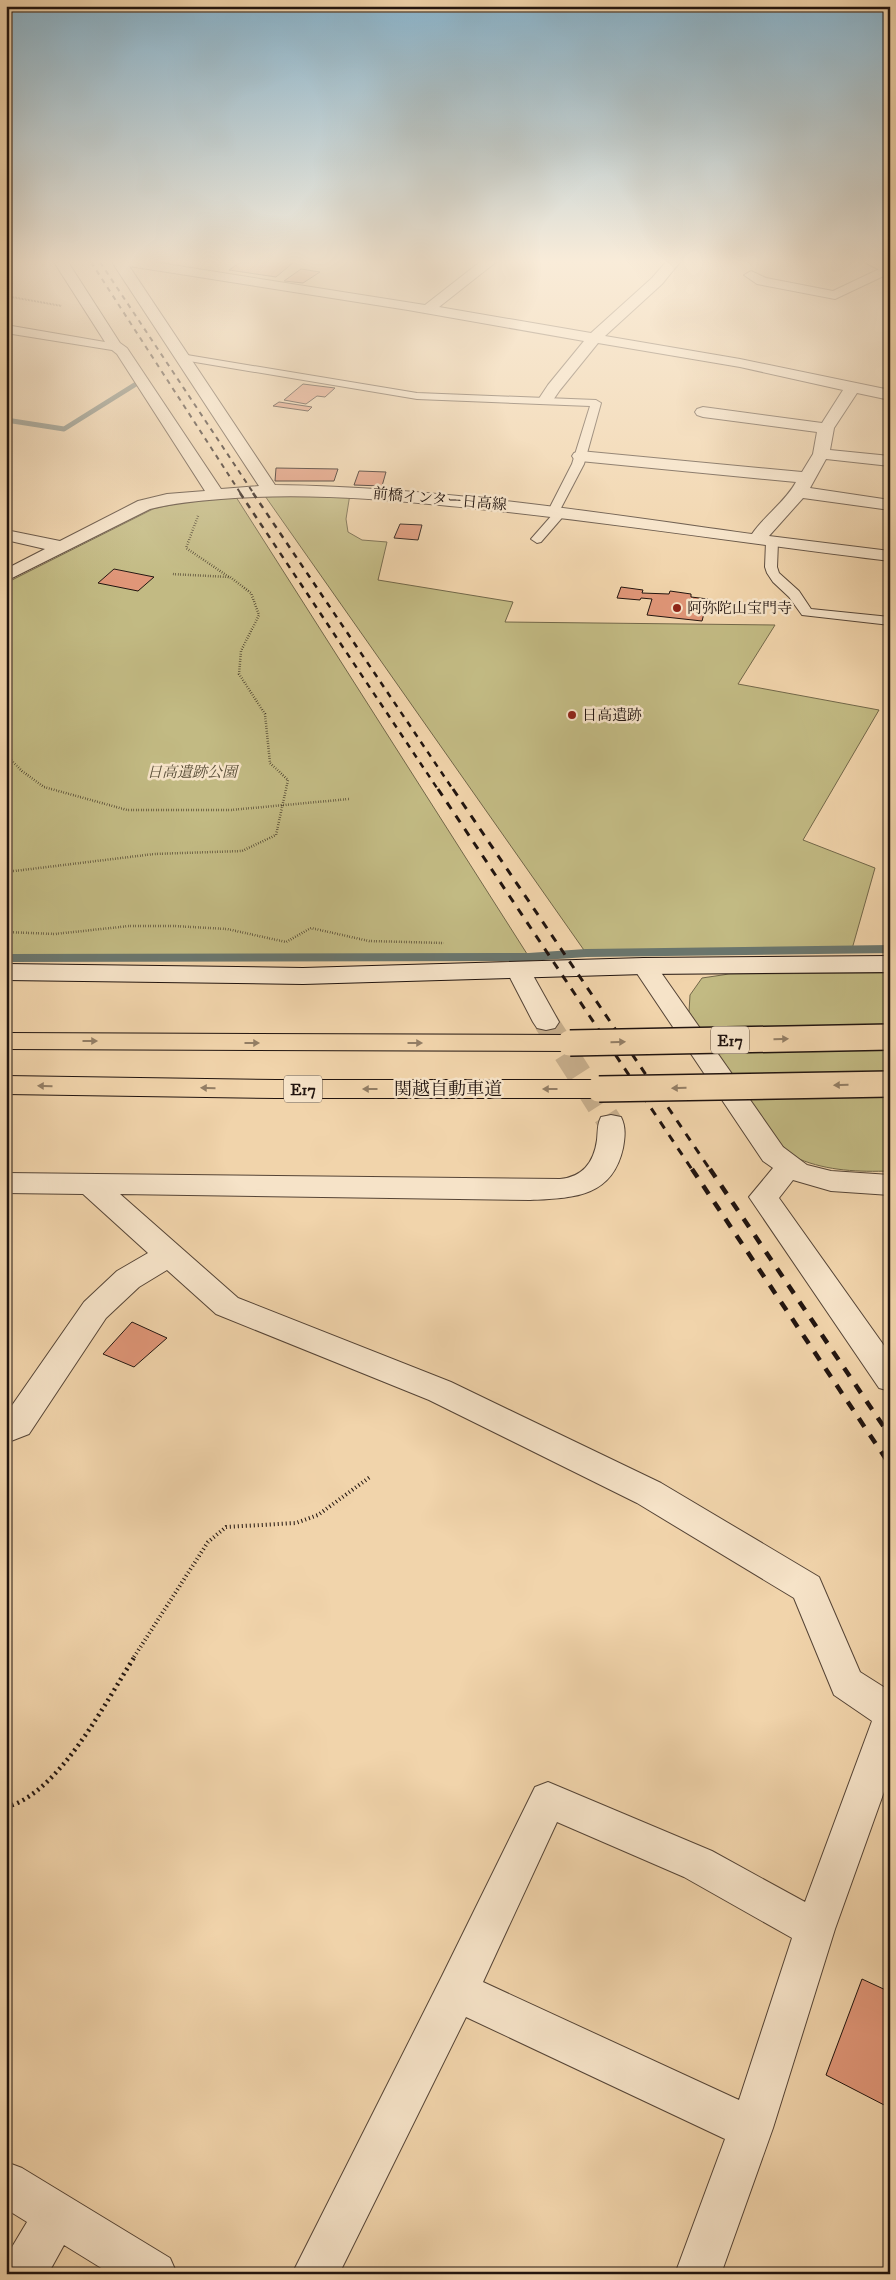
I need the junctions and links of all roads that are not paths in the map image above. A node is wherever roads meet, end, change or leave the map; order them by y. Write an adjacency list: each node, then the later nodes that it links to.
1 (133, 368): 16 (street)
2 (189, 368): 15 (street)
3 (256, 368): 8 (lane)
4 (569, 368): 8 (street)
5 (764, 368): 6 (street)
6 (852, 388): 7 (street); 10 (street)
7 (890, 395)
8 (546, 400): 12 (lane)
9 (703, 412): 10 (street)
10 (826, 428): 11 (street)
11 (821, 454): 13 (street); 14 (street)
12 (580, 456): 14 (street); 18 (lane)
13 (890, 461)
14 (803, 485): 17 (street); 21 (street)
15 (270, 490): 16 (street, 前橋インター日高線); 18 (street, 前橋インター日高線)
16 (216, 494): 22 (street, 前橋インター日高線)
17 (890, 505)
18 (558, 511): 20 (lane); 21 (street, 前橋インター日高線)
19 (6, 534): 22 (street)
20 (537, 539)
21 (764, 541): 23 (street, 前橋インター日高線); 25 (lane)
22 (62, 547): 24 (street, 前橋インター日高線)
23 (890, 556)
24 (6, 576)
25 (890, 621)
26 (890, 964): 27 (street)
27 (644, 966): 28 (street); 36 (street)
28 (518, 970): 29 (street); 30 (street)
29 (6, 972)
30 (546, 1022)
31 (890, 1037): 32 (main road, E17, one-way to 31, bridge)
32 (6, 1041)
33 (890, 1084): 34 (main road, 関越自動車道 / E17, one-way to 34, bridge)
34 (6, 1085)
35 (611, 1124): 39 (street)
36 (790, 1166): 38 (street); 41 (street)
37 (6, 1183): 39 (street)
38 (890, 1185)
39 (92, 1186): 40 (street)
40 (168, 1255): 42 (street); 43 (street)
41 (890, 1379)
42 (6, 1427)
43 (890, 1712)
44 (890, 1722): 45 (street)
45 (815, 1929): 46 (street); 47 (street)
46 (457, 1991): 47 (street); 52 (street)
47 (751, 2128): 53 (street)
48 (6, 2184): 49 (street)
49 (57, 2215): 50 (street); 51 (street)
50 (22, 2274)
51 (154, 2274)
52 (315, 2274)
53 (698, 2274)

